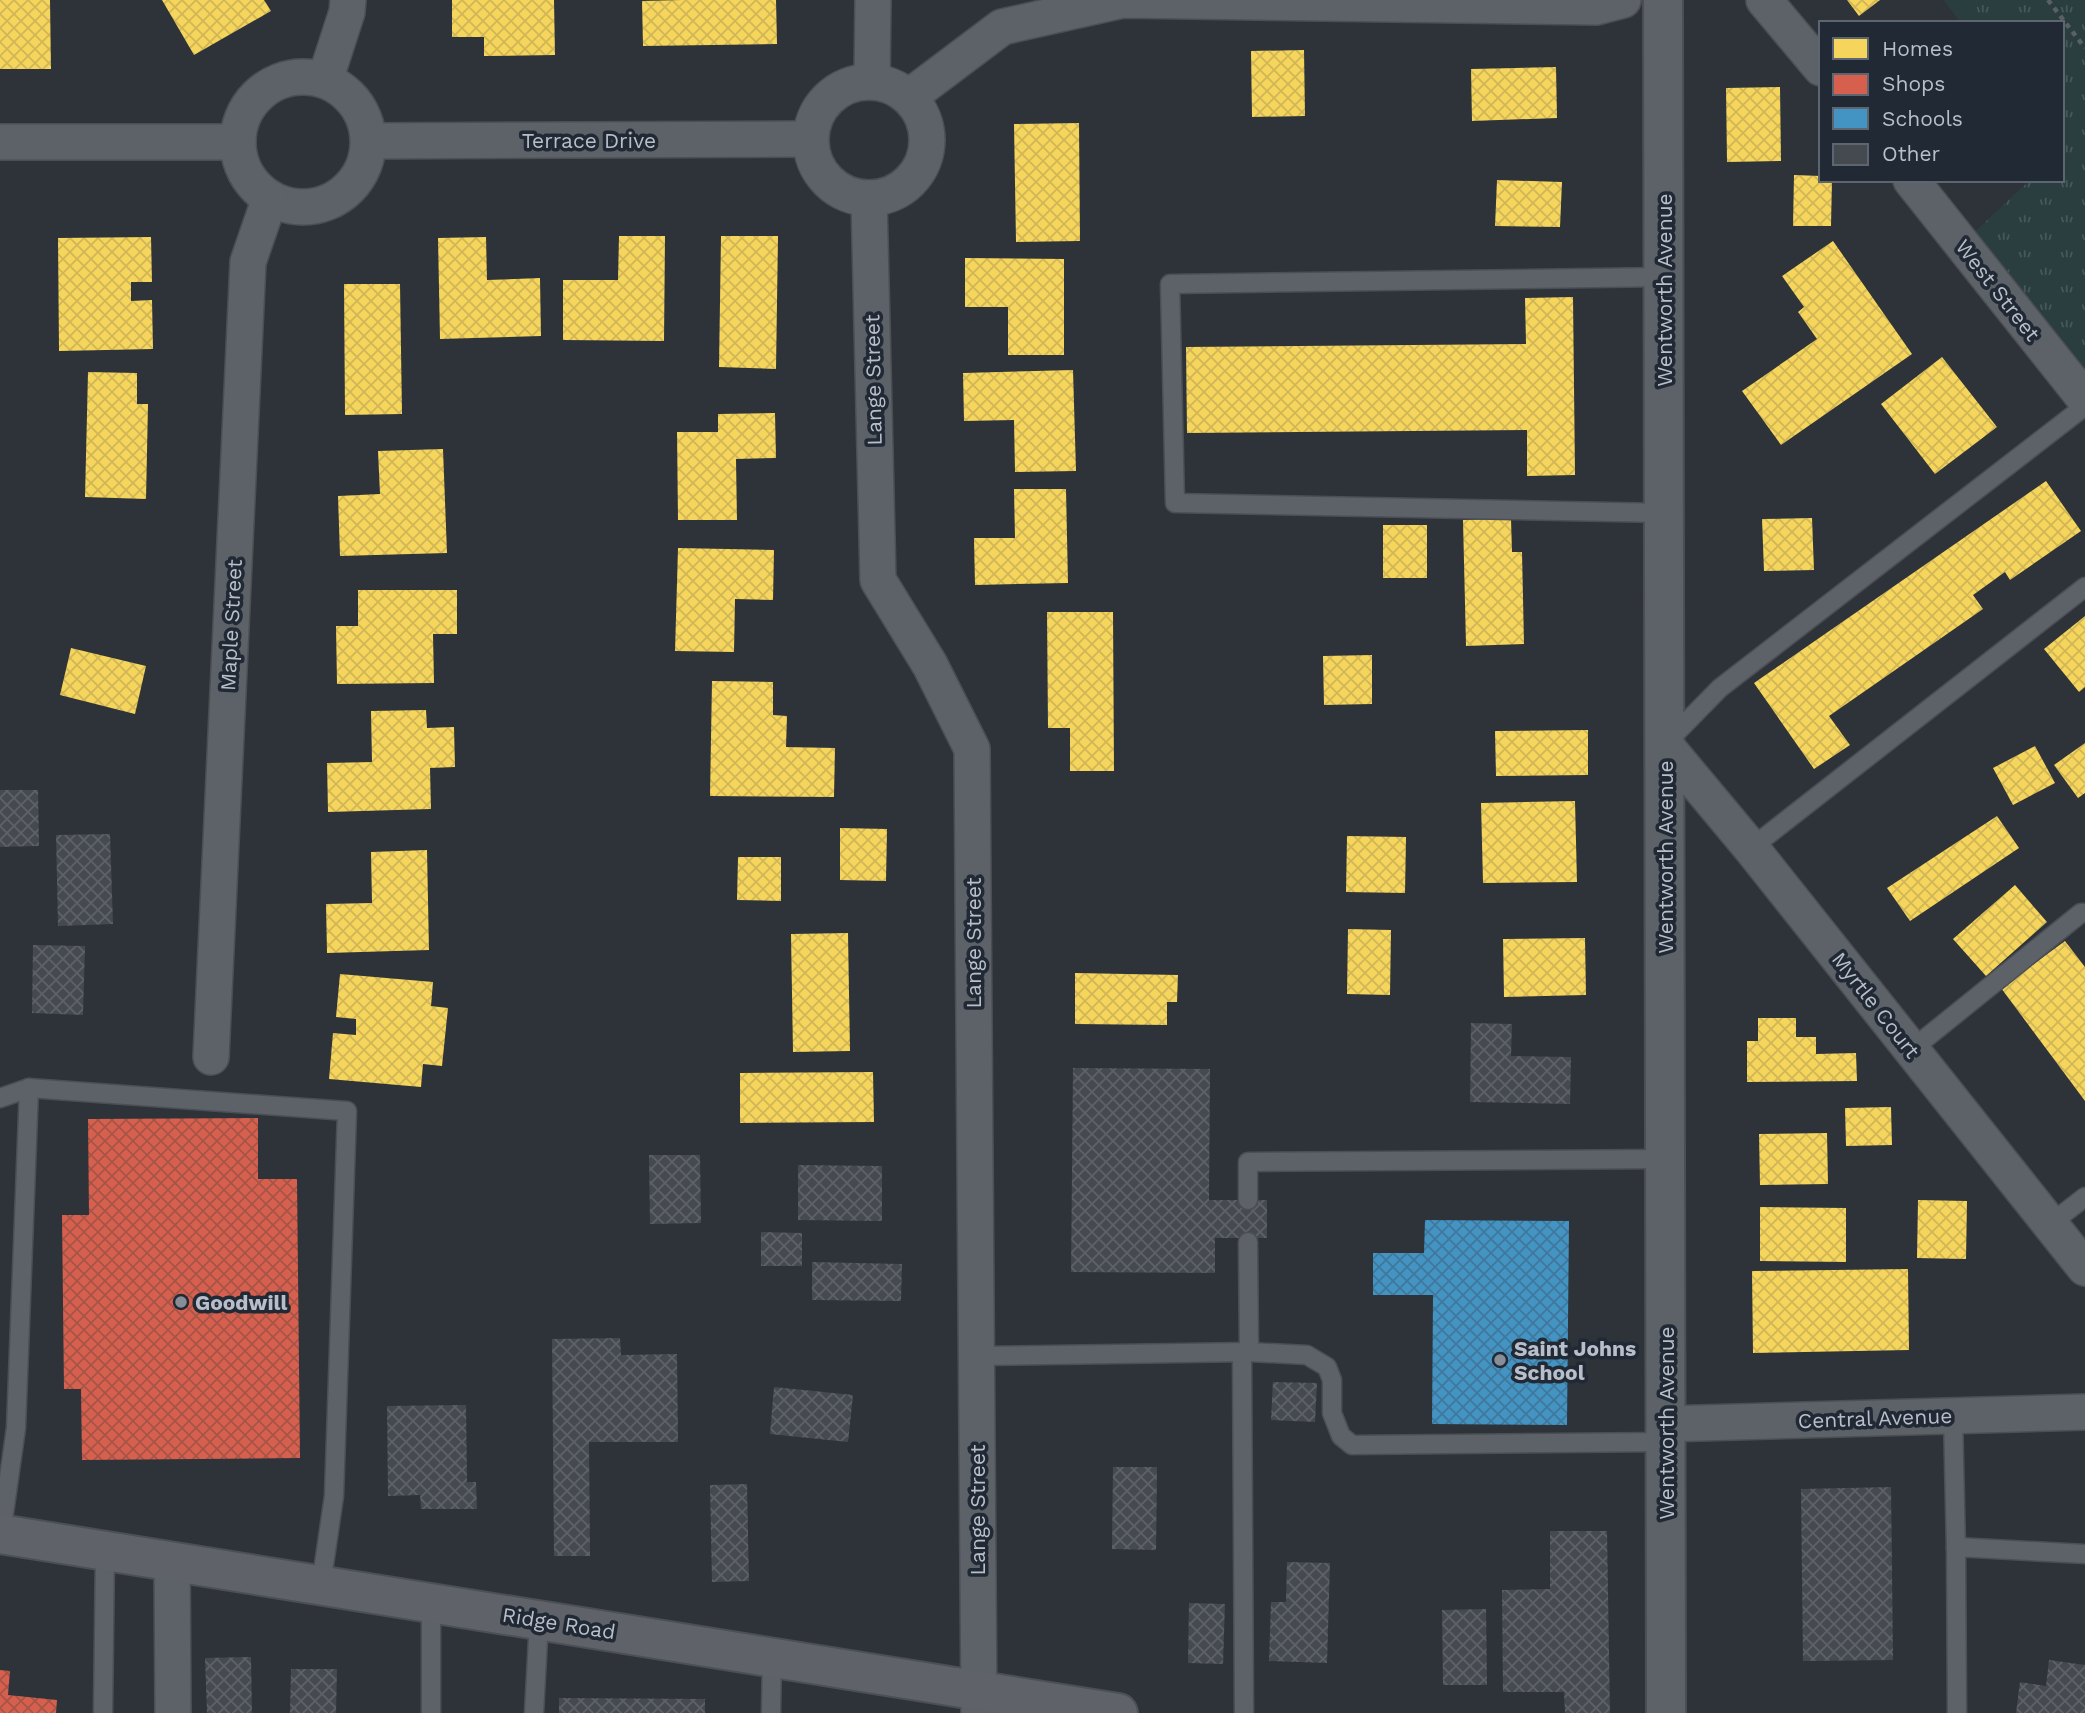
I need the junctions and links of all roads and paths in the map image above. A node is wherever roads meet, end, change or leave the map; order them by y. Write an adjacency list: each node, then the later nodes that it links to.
1 (348, 0): 9 (street)
2 (873, 0): 10 (street)
3 (1623, 0): 11 (street)
4 (1663, 0): 19 (street, Wentworth Avenue)
5 (1764, 0): 8 (street)
6 (2048, 0): 7 (path)
7 (2085, 48)
8 (1819, 66)
9 (326, 80): 13 (street); 15 (street)
10 (872, 81): 11 (street); 12 (street)
11 (909, 97): 18 (street)
12 (810, 139): 13 (street, Terrace Drive); 18 (street)
13 (369, 141): 17 (street)
14 (0, 142): 15 (street)
15 (238, 142): 17 (street)
16 (1913, 182): 20 (street, West Street)
17 (270, 198): 28 (street, Maple Street)
18 (869, 198): 38 (street, Lange Street)
19 (1664, 277): 22 (street, Wentworth Avenue); 22 (lane)
20 (2085, 399)
21 (2085, 406): 24 (lane)
22 (1664, 513): 24 (street, Wentworth Avenue)
23 (2085, 587): 25 (lane)
24 (1664, 745): 25 (street, Myrtle Court); 31 (street, Wentworth Avenue)
25 (1751, 848): 27 (street, Myrtle Court)
26 (2085, 913): 27 (lane)
27 (1912, 1050): 34 (street, Myrtle Court)
28 (211, 1057)
29 (29, 1088): 30 (lane); 41 (lane); 48 (lane)
30 (0, 1098)
31 (1665, 1159): 33 (lane); 42 (street, Wentworth Avenue)
32 (2085, 1197): 34 (lane)
33 (1248, 1200)
34 (2049, 1224): 36 (street, Myrtle Court)
35 (1248, 1242): 37 (lane)
36 (2085, 1268)
37 (1245, 1352): 38 (lane); 42 (lane); 59 (lane)
38 (976, 1356): 52 (street, Lange Street)
39 (2085, 1412): 40 (street, Central Avenue)
40 (1953, 1416): 42 (street, Central Avenue); 44 (lane)
41 (8, 1426): 43 (lane)
42 (1666, 1433): 60 (street, Wentworth Avenue)
43 (0, 1534): 45 (main road, Ridge Road)
44 (1956, 1549): 46 (lane); 61 (lane)
45 (105, 1551): 47 (main road, Ridge Road); 53 (lane)
46 (2085, 1553)
47 (172, 1562): 48 (main road, Ridge Road); 54 (street)
48 (321, 1585): 49 (main road, Ridge Road)
49 (431, 1603): 50 (main road, Ridge Road); 55 (lane)
50 (538, 1620): 51 (main road, Ridge Road); 56 (lane)
51 (772, 1658): 52 (main road, Ridge Road); 57 (lane)
52 (979, 1701): 58 (main road, Ridge Road)
53 (103, 1713)
54 (173, 1713)
55 (431, 1713)
56 (534, 1713)
57 (771, 1713)
58 (1118, 1713)
59 (1244, 1713)
60 (1666, 1713)
61 (1956, 1713)

